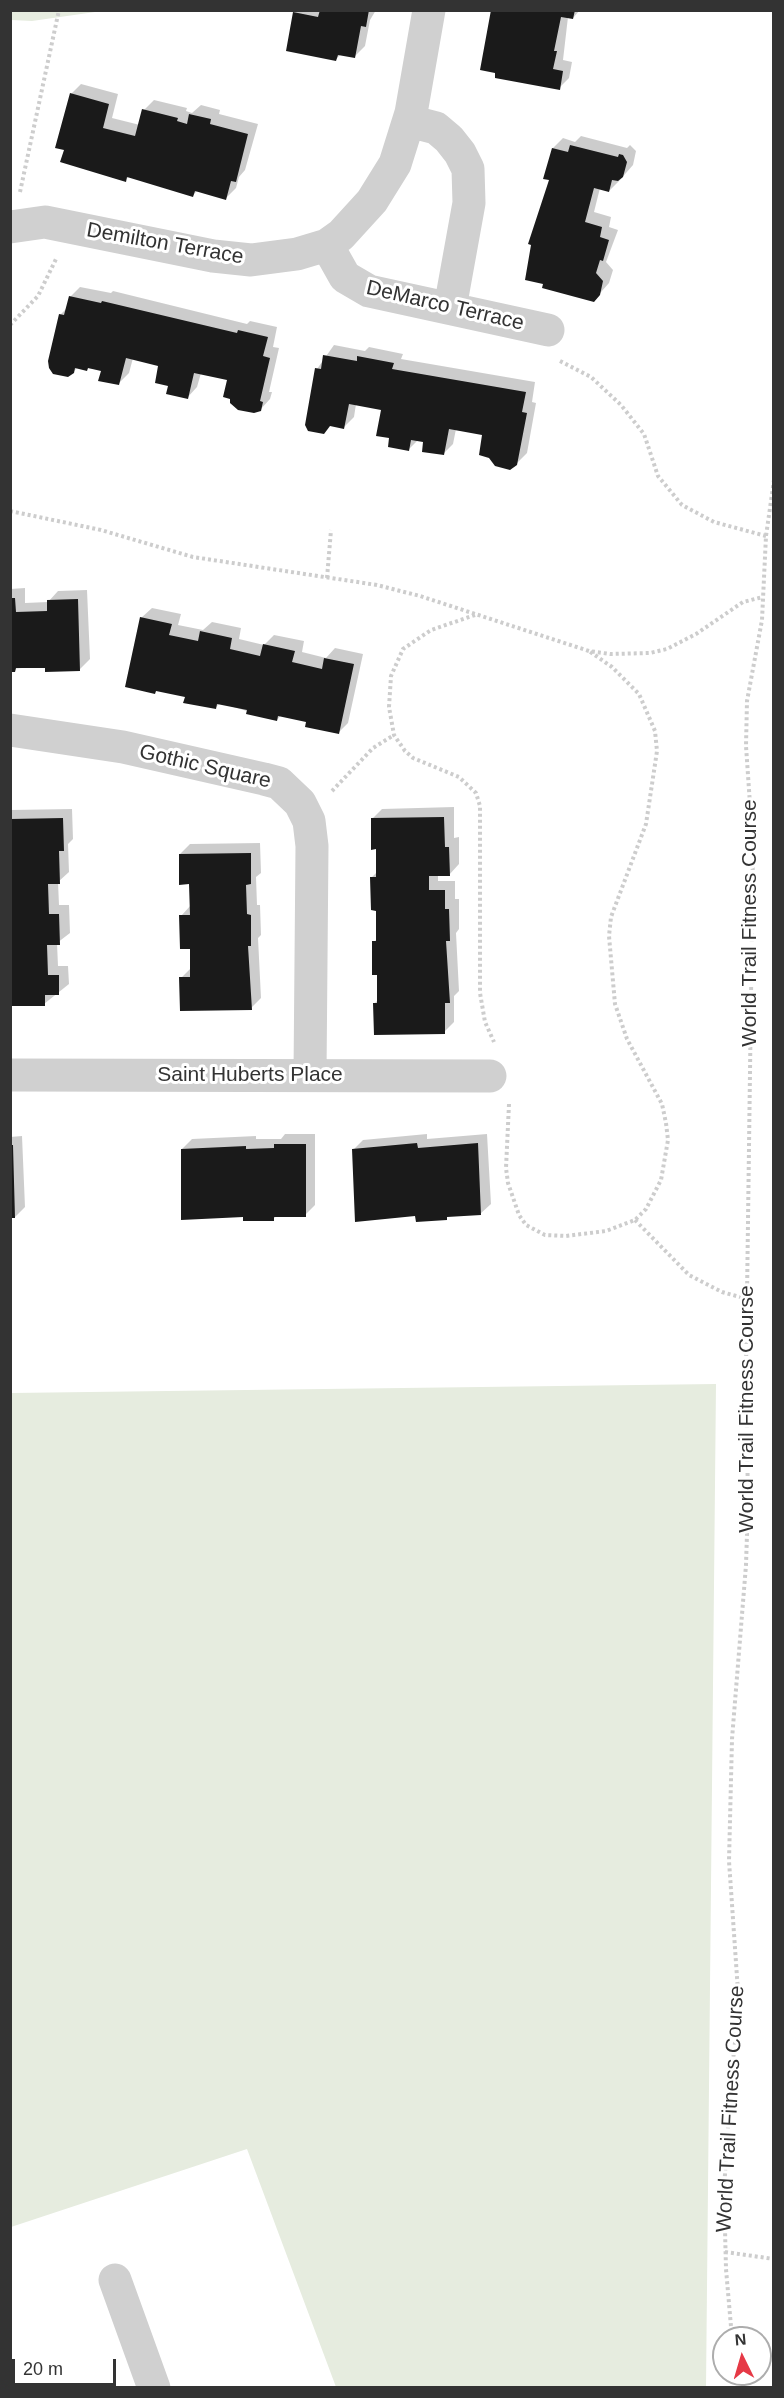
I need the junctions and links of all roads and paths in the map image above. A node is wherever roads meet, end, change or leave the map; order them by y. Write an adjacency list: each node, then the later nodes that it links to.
1 (59, 10): 4 (path)
2 (429, 10): 3 (street, Demilton Terrace)
3 (409, 121): 6 (street, Demilton Terrace); 7 (street)
4 (15, 212): 5 (street, Demilton Terrace)
5 (60, 239): 6 (street, Demilton Terrace); 8 (path)
6 (327, 245): 7 (street, DeMarco Terrace)
7 (450, 308): 9 (street, DeMarco Terrace)
8 (10, 325)
9 (548, 330)
10 (559, 361): 14 (path)
11 (774, 481): 14 (path, World Trail Fitness Course)
12 (10, 511): 15 (path)
13 (331, 530): 15 (path)
14 (766, 536): 16 (path, World Trail Fitness Course)
15 (327, 578): 17 (path)
16 (763, 597): 18 (path); 26 (path, World Trail Fitness Course)
17 (475, 615): 18 (path); 20 (path)
18 (589, 651): 25 (path)
19 (10, 730): 23 (street, Gothic Square)
20 (394, 735): 21 (path); 22 (path)
21 (327, 794)
22 (498, 1073): 23 (street, Saint Huberts Place); 25 (path)
23 (310, 1074): 24 (street, Saint Huberts Place)
24 (10, 1075)
25 (635, 1220): 26 (path)
26 (747, 1299): 27 (path, World Trail Fitness Course)
27 (725, 2252): 28 (path); 30 (path, World Trail Fitness Course)
28 (774, 2259)
29 (115, 2280): 31 (street)
30 (731, 2326)
31 (154, 2388)

